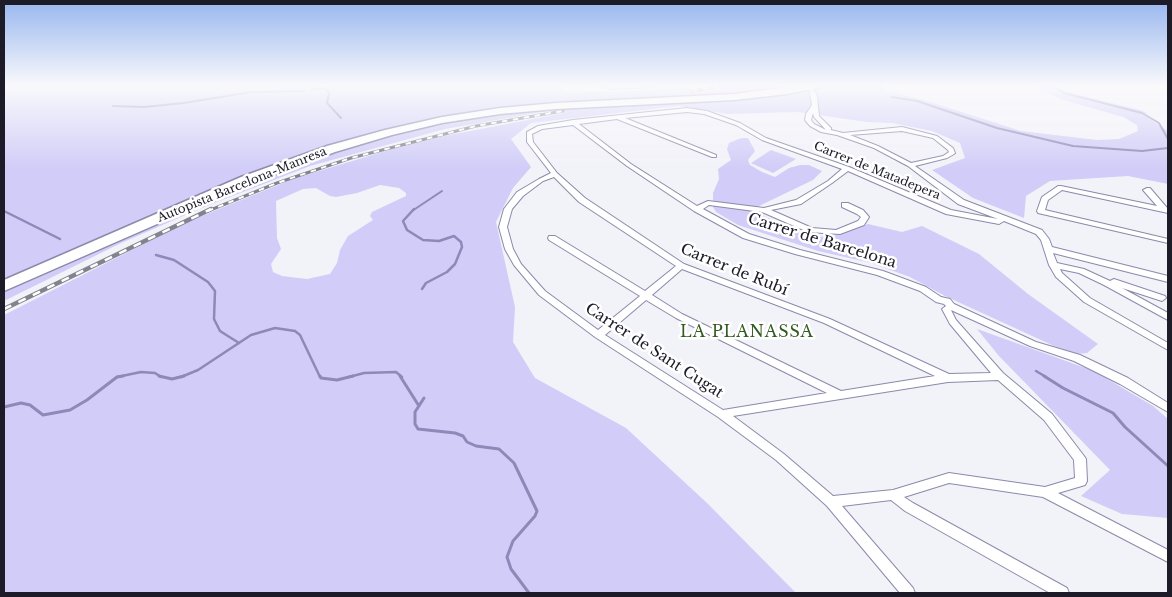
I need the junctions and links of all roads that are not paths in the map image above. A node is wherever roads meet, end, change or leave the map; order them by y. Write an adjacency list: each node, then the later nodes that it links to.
1 (458, 113): 27 (highway, Autopista Barcelona-Manresa)
2 (488, 113): 30 (highway, Autopista Barcelona-Manresa)
3 (658, 113): 6 (street, Carrer de Matadepera)
4 (709, 113): 12 (street, Carrer de Matadepera)
5 (810, 113): 9 (street)
6 (617, 117): 7 (street, Carrer de Matadepera); 10 (street)
7 (574, 122): 8 (street, Carrer de Matadepera); 17 (street, Carrer de Barcelona)
8 (540, 127): 13 (street, Carrer de Rubí)
9 (840, 134): 11 (street); 11 (street)
10 (714, 156)
11 (910, 165): 21 (street)
12 (847, 168): 18 (street); 21 (street, Carrer de Matadepera)
13 (555, 174): 26 (street, Carrer de Rubí); 35 (street, Carrer de Sant Cugat)
14 (1061, 188): 19 (street); 20 (street)
15 (1147, 190): 20 (street)
16 (845, 205): 18 (street)
17 (697, 209): 18 (street); 33 (street, Carrer de Barcelona)
18 (764, 210)
19 (1041, 211): 23 (street)
20 (1167, 212)
21 (1004, 218): 24 (street)
22 (552, 238): 31 (street)
23 (1168, 241)
24 (1048, 249): 25 (street); 29 (street)
25 (1052, 265): 28 (street); 36 (street)
26 (681, 266): 31 (street); 38 (street, Carrer de Rubí)
27 (4, 278)
28 (1097, 278): 32 (street); 34 (street)
29 (1168, 279)
30 (4, 286)
31 (646, 295): 35 (street); 39 (street)
32 (1162, 298)
33 (945, 305): 37 (street, Carrer de Barcelona); 40 (street)
34 (1168, 317)
35 (598, 334): 41 (street, Carrer de Sant Cugat)
36 (1168, 347)
37 (1000, 376): 38 (street, Carrer de Sant Cugat); 42 (street, Carrer de Barcelona)
38 (948, 378): 39 (street, Carrer de Sant Cugat)
39 (840, 396): 41 (street, Carrer de Sant Cugat)
40 (1168, 408)
41 (722, 414): 44 (street)
42 (1045, 492): 43 (street); 45 (street)
43 (893, 495): 44 (street); 47 (street)
44 (830, 502): 46 (street)
45 (1168, 556)
46 (908, 593)
47 (1062, 593)

